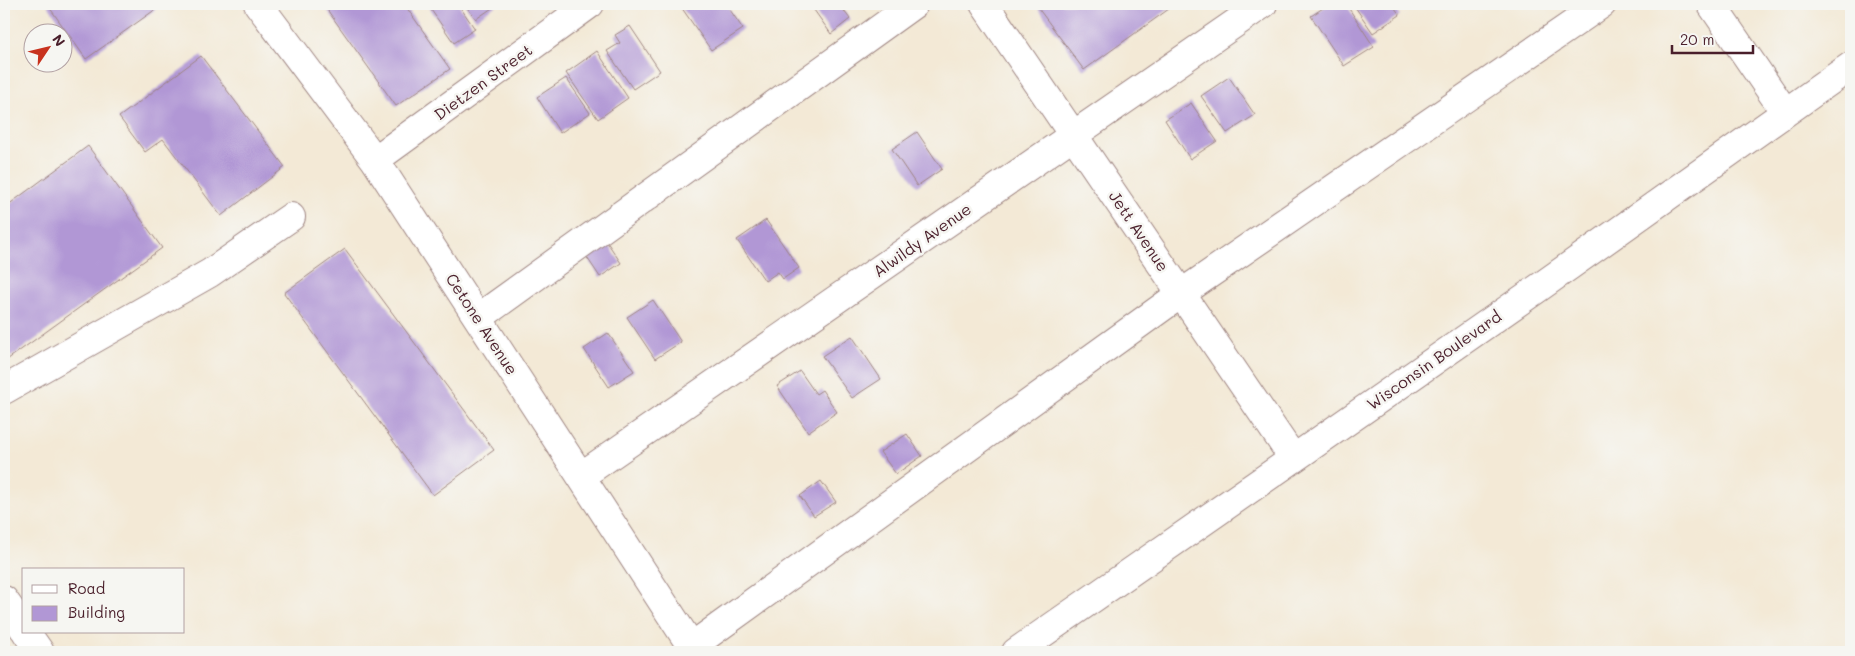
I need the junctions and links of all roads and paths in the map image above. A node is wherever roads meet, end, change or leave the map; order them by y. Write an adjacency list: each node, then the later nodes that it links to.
1 (258, 4): 11 (street, Cetone Avenue)
2 (590, 4): 11 (street, Dietzen Street)
3 (914, 4): 14 (street)
4 (984, 4): 10 (street, Jett Avenue)
5 (1263, 4): 10 (street, Alwildy Avenue)
6 (1602, 4): 13 (street)
7 (1711, 4): 9 (street)
8 (1851, 66): 9 (street, Wisconsin Boulevard)
9 (1785, 112): 16 (street, Wisconsin Boulevard)
10 (1074, 135): 13 (street, Jett Avenue); 17 (street, Alwildy Avenue)
11 (375, 160): 14 (street, Cetone Avenue)
12 (291, 217): 15 (street)
13 (1182, 293): 16 (street, Jett Avenue); 21 (street)
14 (478, 318): 17 (street, Cetone Avenue)
15 (4, 390)
16 (1293, 458): 23 (street, Wisconsin Boulevard)
17 (581, 476): 21 (street, Cetone Avenue)
18 (4, 600): 19 (street)
19 (22, 627)
20 (27, 634): 22 (street)
21 (693, 650)
22 (40, 652)
23 (1016, 652)

